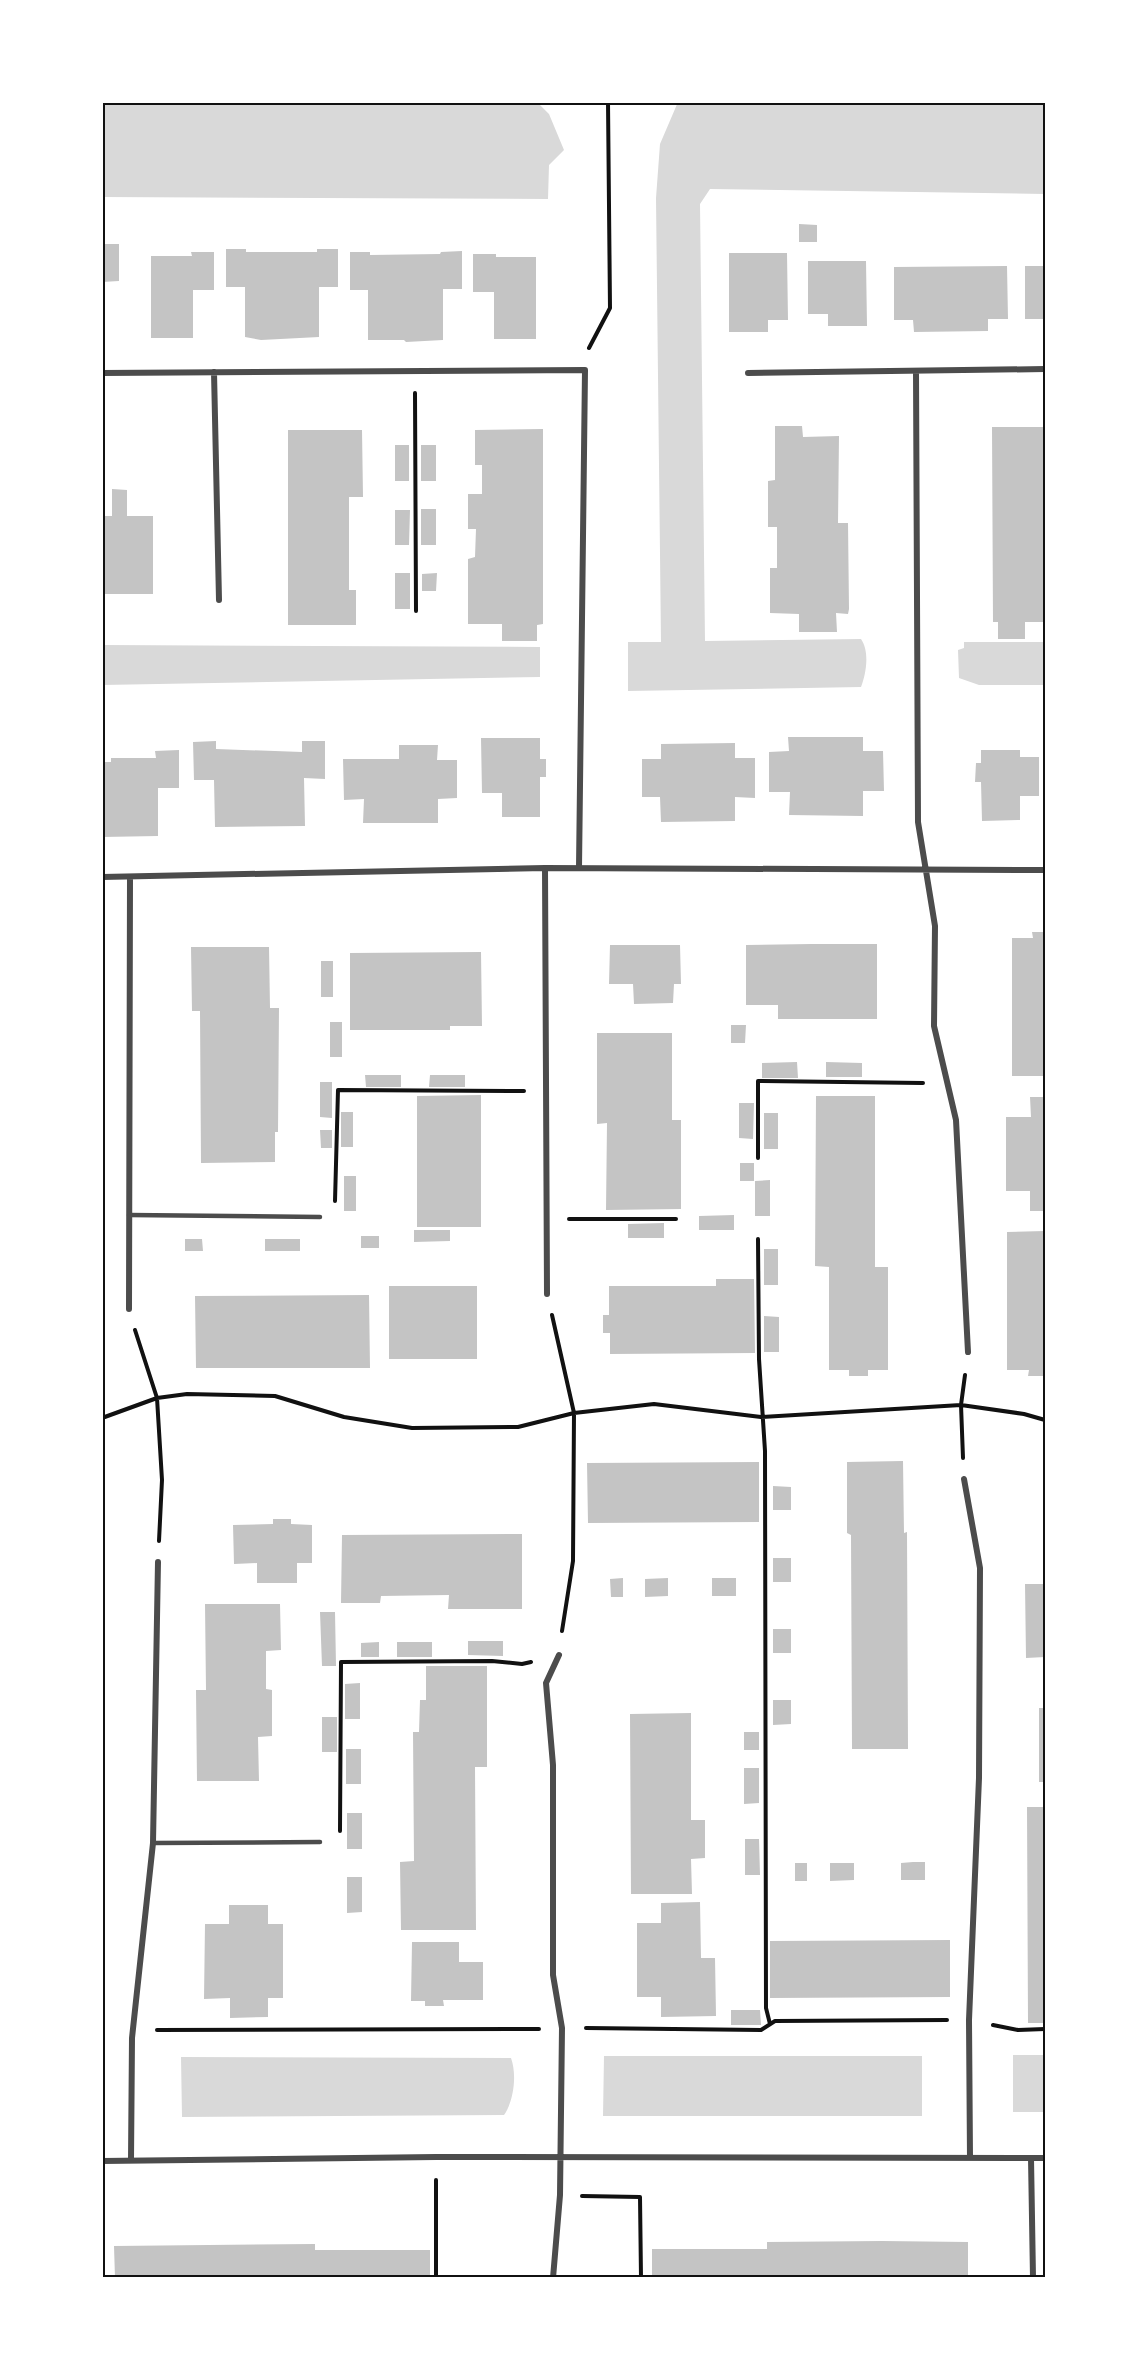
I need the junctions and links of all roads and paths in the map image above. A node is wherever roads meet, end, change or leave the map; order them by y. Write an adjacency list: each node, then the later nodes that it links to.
1 (608, 102): 3 (path)
2 (1045, 369): 4 (street)
3 (585, 370): 6 (street); 12 (street)
4 (916, 371): 8 (street); 13 (street)
5 (214, 372): 6 (street); 7 (street); 9 (street)
6 (415, 372): 10 (path)
7 (102, 373)
8 (748, 373)
9 (219, 600)
10 (416, 611)
11 (546, 868): 12 (street); 16 (street); 18 (street)
12 (579, 868): 13 (street)
13 (926, 870): 14 (street); 17 (street)
14 (1045, 870)
15 (102, 877): 16 (street)
16 (130, 877): 20 (street)
17 (948, 1083): 19 (path); 27 (street)
18 (546, 1092): 21 (path); 23 (street)
19 (758, 1158)
20 (129, 1215): 21 (lane); 26 (street)
21 (320, 1217)
22 (676, 1219): 23 (path)
23 (546, 1220): 25 (street)
24 (758, 1239): 31 (path)
25 (547, 1294): 30 (path)
26 (129, 1309): 28 (path)
27 (968, 1352): 29 (path)
28 (157, 1398): 30 (path); 32 (path); 35 (path)
29 (962, 1405): 31 (path); 33 (path); 34 (path)
30 (574, 1413): 31 (path); 36 (path)
31 (761, 1417): 40 (path)
32 (102, 1418)
33 (1045, 1420)
34 (964, 1479): 39 (street)
35 (158, 1562): 38 (street)
36 (559, 1655): 37 (path); 43 (street)
37 (320, 1842): 38 (lane)
38 (153, 1843): 47 (street)
39 (969, 2020): 41 (path); 44 (street)
40 (770, 2024)
41 (1045, 2029)
42 (436, 2157): 43 (street); 47 (street); 50 (path)
43 (561, 2158): 44 (street); 49 (street)
44 (970, 2158): 45 (street)
45 (1031, 2158): 46 (street); 53 (street)
46 (1045, 2158)
47 (131, 2160): 48 (street)
48 (102, 2161)
49 (560, 2195): 51 (street); 52 (path)
50 (436, 2278)
51 (553, 2278)
52 (641, 2278)
53 (1033, 2278)

